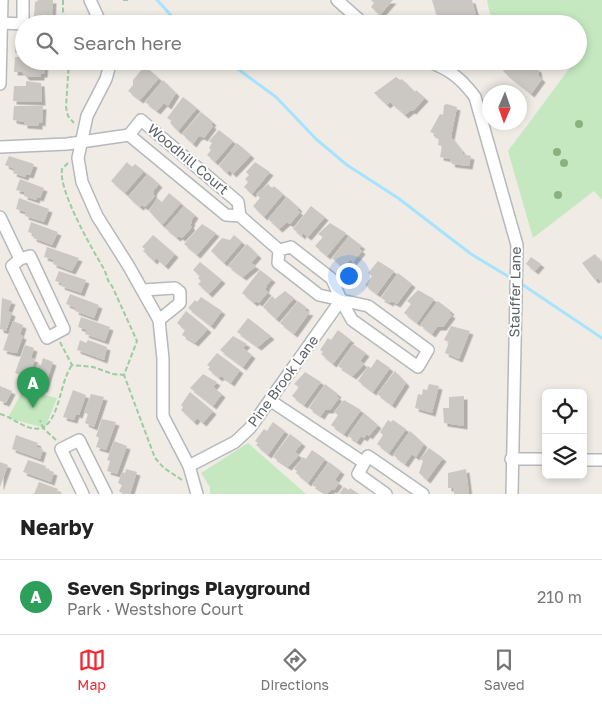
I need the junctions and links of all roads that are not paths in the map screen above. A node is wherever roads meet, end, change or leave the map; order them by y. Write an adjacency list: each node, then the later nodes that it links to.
1 (2, 0): 8 (street)
2 (23, 0): 5 (street)
3 (90, 0): 6 (street)
4 (337, 0): 7 (street)
5 (22, 15)
6 (97, 15)
7 (354, 15)
8 (2, 23): 9 (street); 12 (street)
9 (15, 24)
10 (108, 70): 14 (street)
11 (448, 70): 24 (street, Stauffer Lane)
12 (0, 84)
13 (130, 135): 14 (street, Woodhill Court); 16 (street, Woodhill Court); 16 (street, Woodhill Court)
14 (82, 142): 15 (street, Woodhill Court); 20 (street)
15 (0, 146)
16 (240, 216): 18 (street, Woodhill Court)
17 (0, 217): 19 (street)
18 (279, 250): 21 (street, Woodhill Court); 21 (street, Woodhill Court)
19 (20, 259): 19 (street)
20 (143, 290): 22 (street); 22 (street)
21 (341, 300): 21 (street); 23 (street, Pine Brook Lane)
22 (159, 320): 29 (street)
23 (271, 401): 28 (street); 29 (street, Pine Brook Lane)
24 (511, 458): 25 (street); 35 (street, Stauffer Lane)
25 (542, 459)
26 (587, 460): 27 (street)
27 (602, 460)
28 (362, 462): 33 (street); 34 (street)
29 (189, 466): 32 (street)
30 (83, 494): 31 (street)
31 (106, 494)
32 (197, 494)
33 (386, 494)
34 (423, 494)
35 (512, 494)

